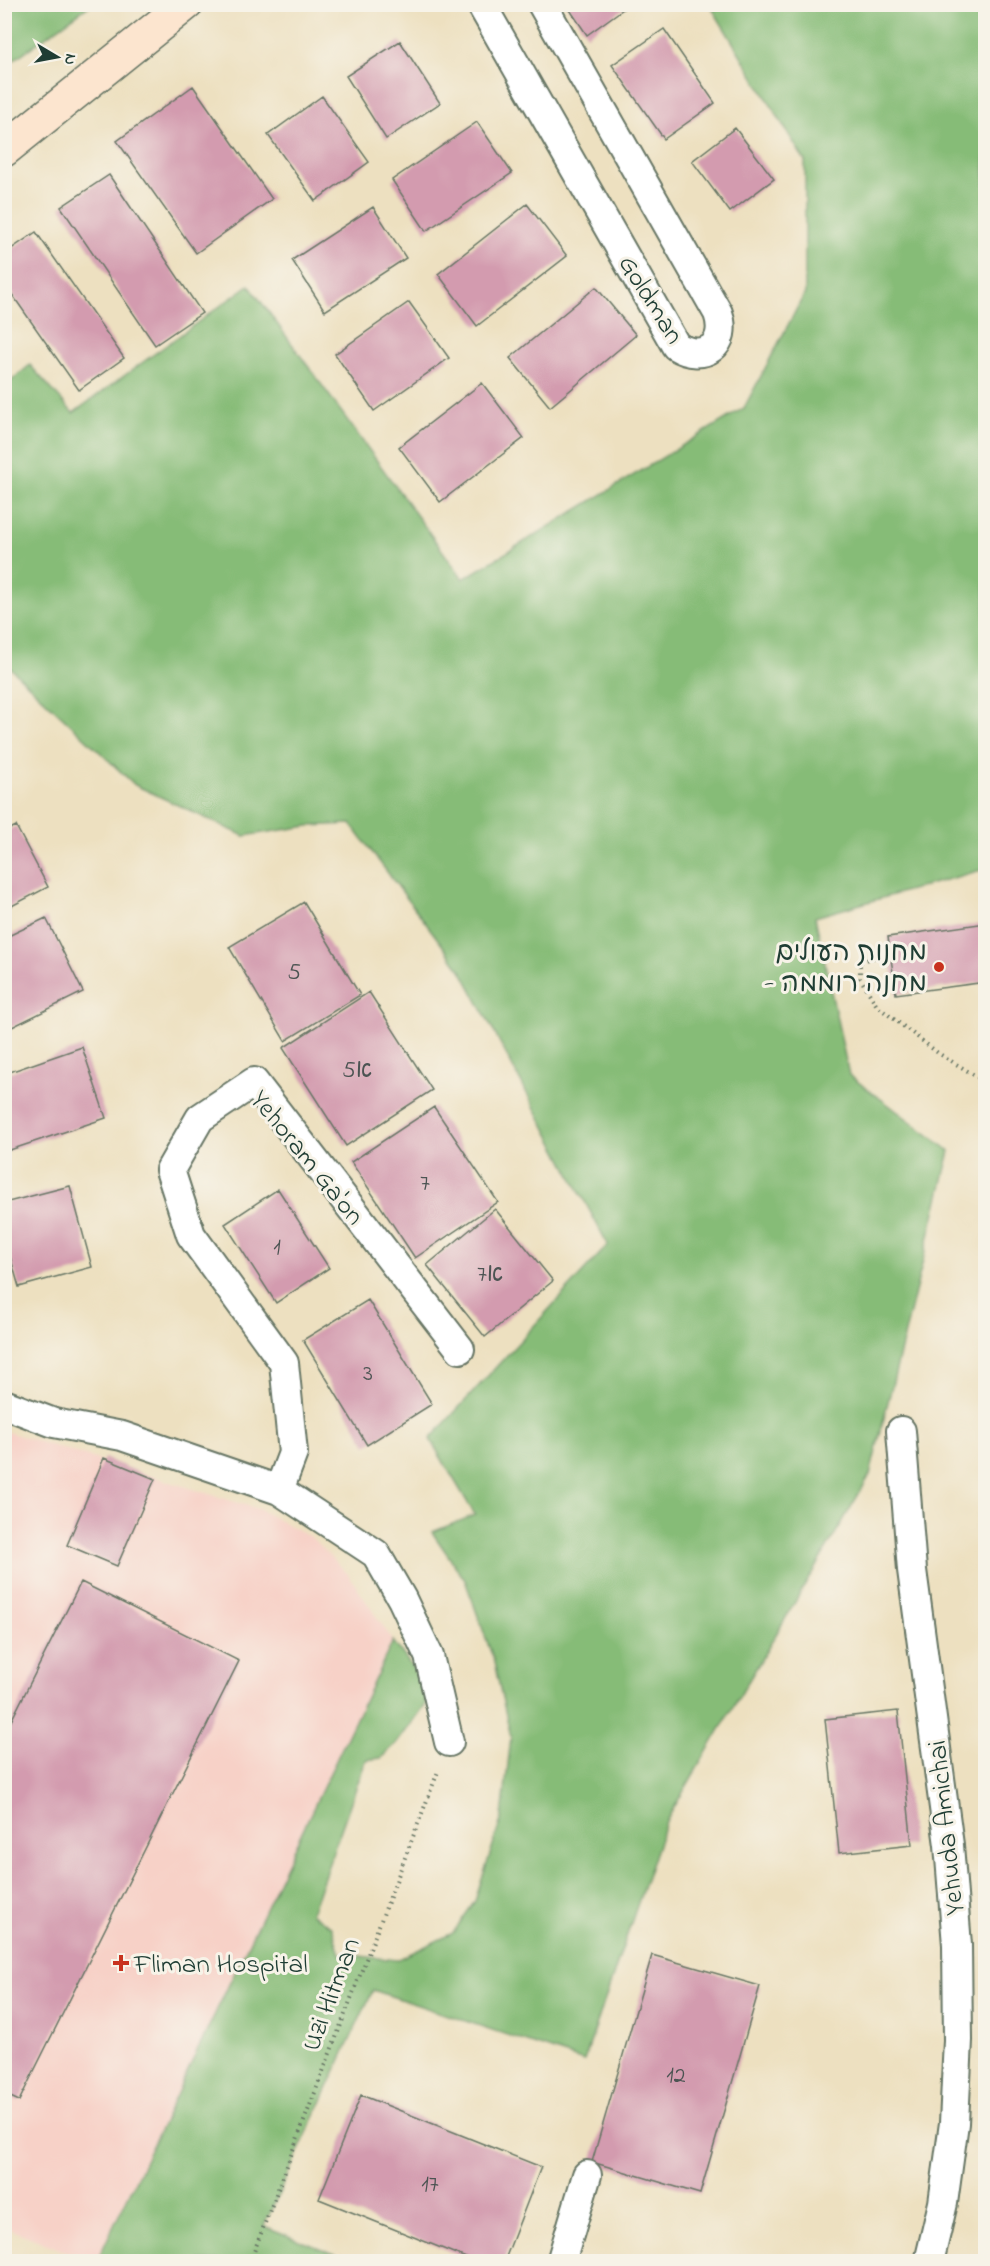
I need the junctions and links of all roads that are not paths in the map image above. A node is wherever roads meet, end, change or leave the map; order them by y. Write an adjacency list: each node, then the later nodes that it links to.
1 (186, 4): 4 (street)
2 (481, 4): 3 (street, Goldman)
3 (542, 4)
4 (4, 150)
5 (460, 1350): 8 (street, Yehoram Ga'on)
6 (4, 1404): 8 (street)
7 (901, 1431): 12 (street, Yehuda Amichai)
8 (279, 1490): 9 (street)
9 (449, 1742)
10 (587, 2175): 11 (street)
11 (561, 2262)
12 (929, 2262)

